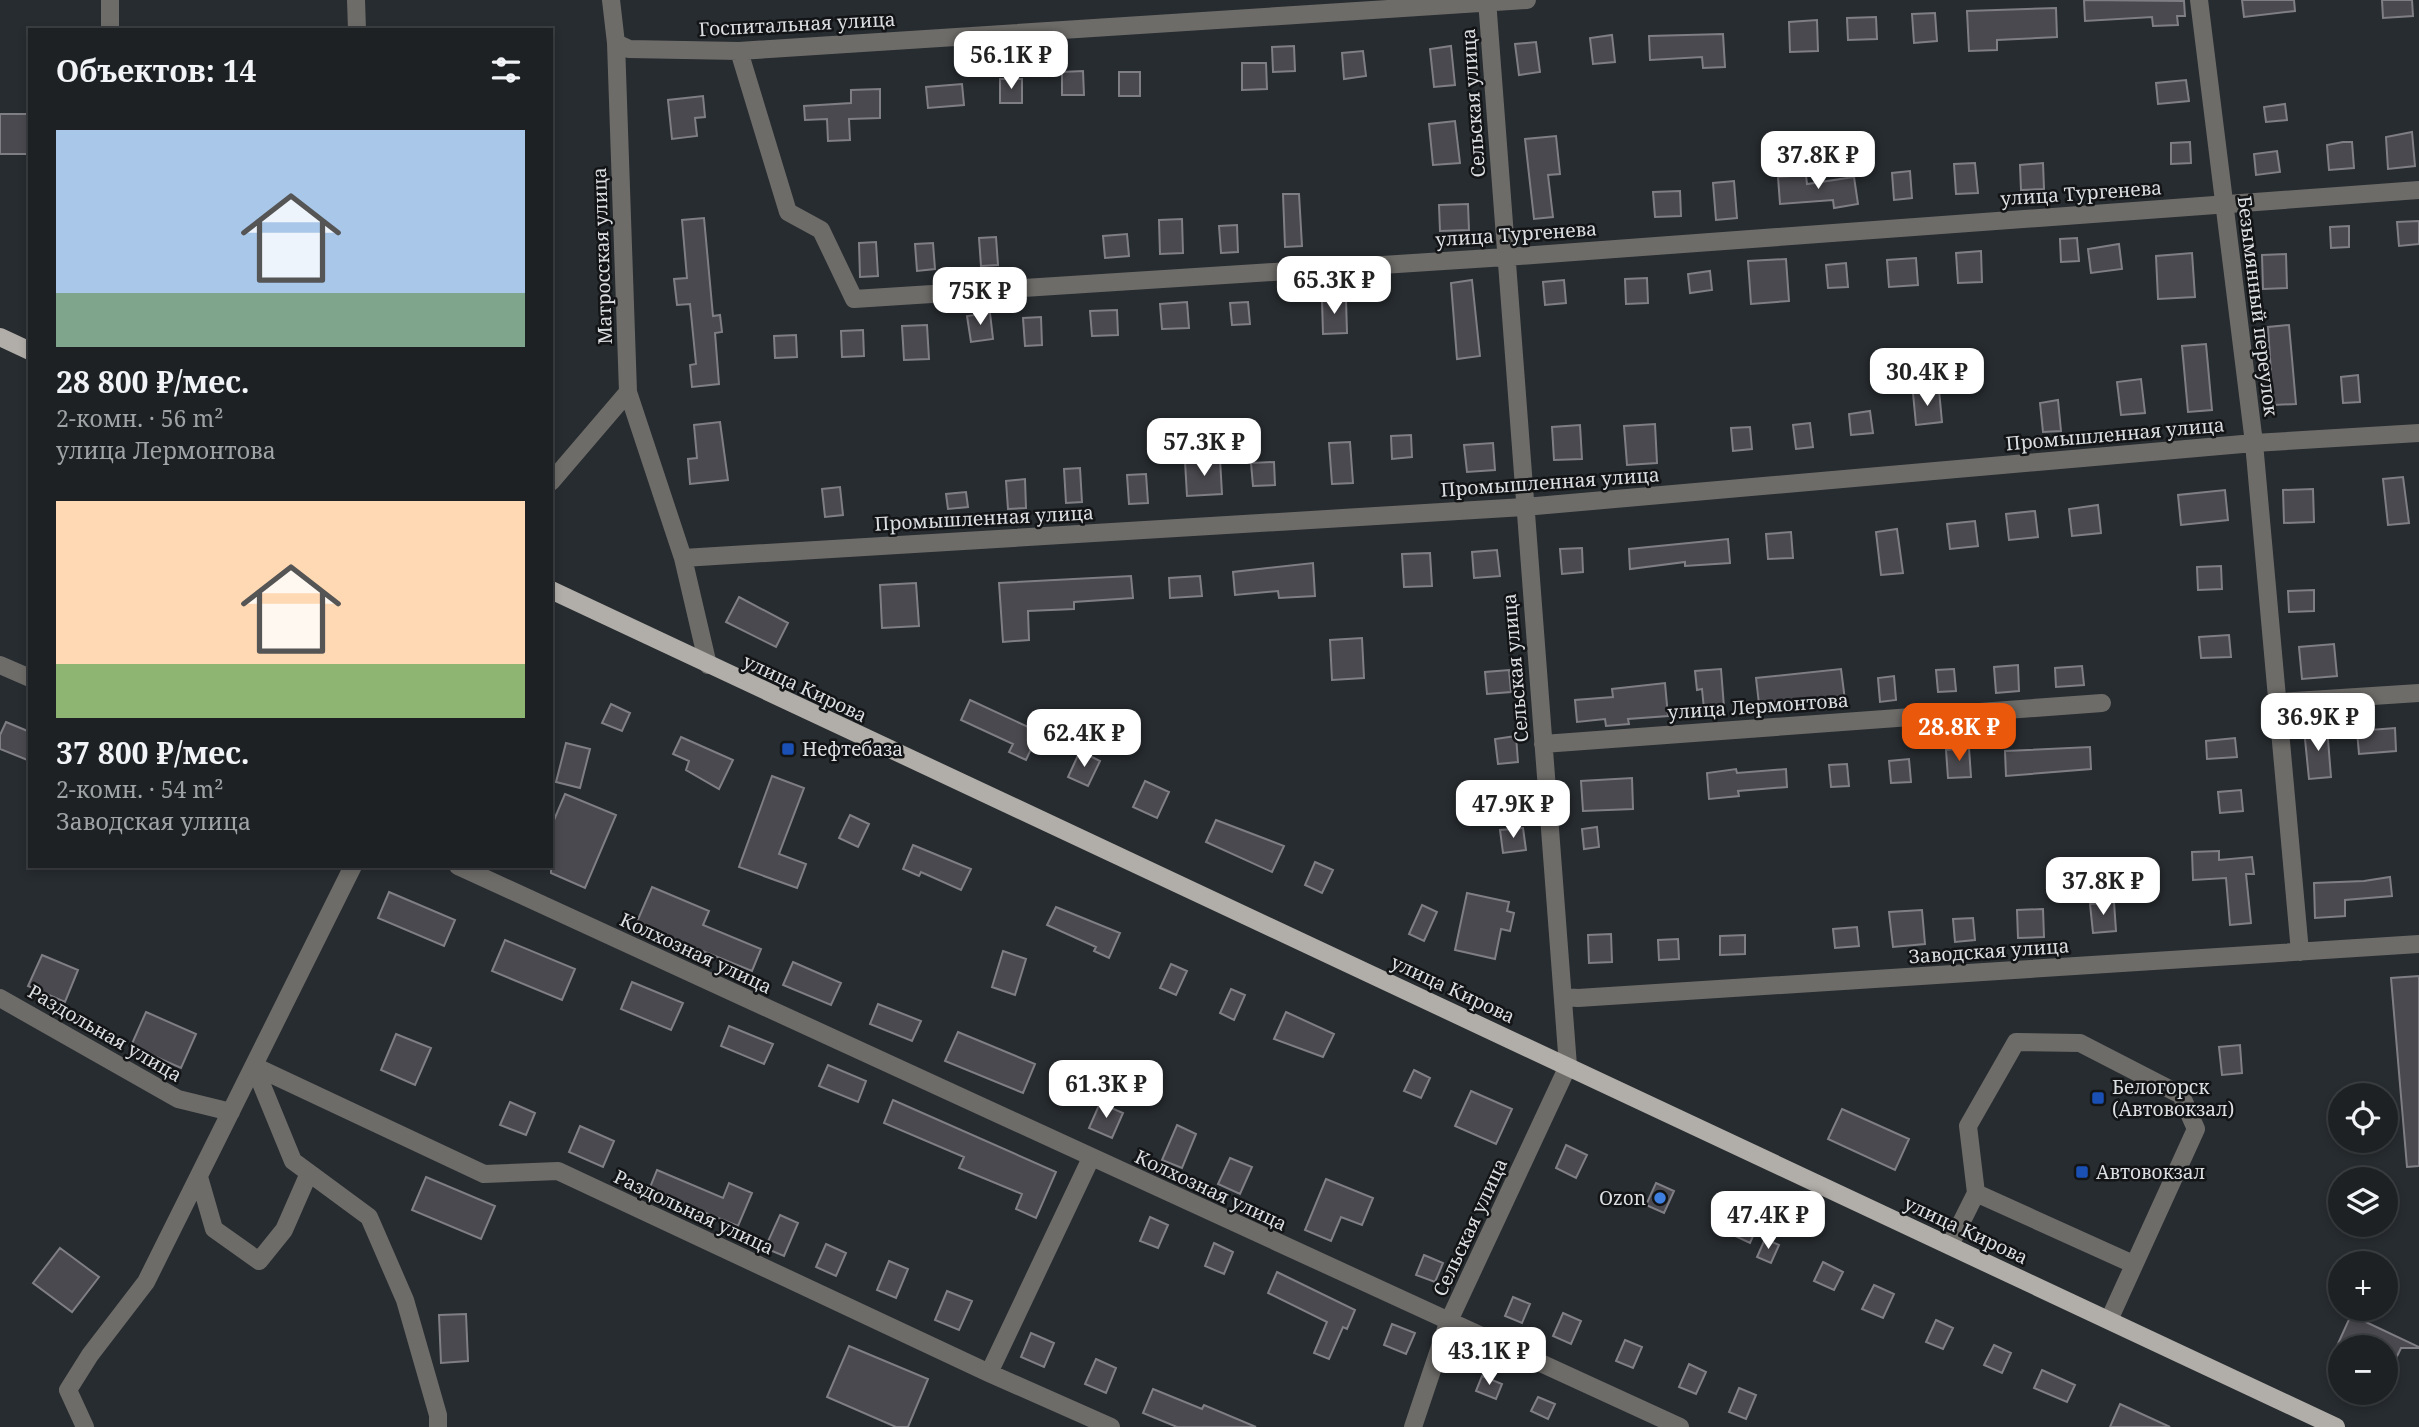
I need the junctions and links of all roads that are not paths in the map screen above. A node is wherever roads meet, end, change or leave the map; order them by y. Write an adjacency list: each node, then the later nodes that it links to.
1 (110, 0): 7 (street)
2 (356, 0): 8 (street)
3 (611, 0): 9 (street, Матросская улица)
4 (1527, 0): 6 (street, Госпитальная улица)
5 (2199, 0): 12 (street, Безымянный переулок)
6 (1487, 1): 10 (street, Госпитальная улица); 13 (street, Сельская улица)
7 (110, 28)
8 (357, 28)
9 (616, 43): 10 (street, Госпитальная улица); 16 (street, Матросская улица)
10 (739, 51): 13 (street, улица Тургенева)
11 (2419, 190): 12 (street, улица Тургенева)
12 (2224, 203): 13 (street, улица Тургенева); 18 (street, Безымянный переулок)
13 (1506, 257): 20 (street, Сельская улица)
14 (0, 337): 15 (main road)
15 (28, 350)
16 (628, 392): 19 (street); 21 (street, Матросская улица)
17 (2419, 432): 18 (street, Промышленная улица)
18 (2254, 443): 20 (street, Промышленная улица); 27 (street, Безымянный переулок)
19 (553, 480)
20 (1524, 507): 21 (street, Промышленная улица); 29 (street, Сельская улица)
21 (683, 558): 24 (street, Матросская улица)
22 (553, 591): 24 (main road, улица Кирова)
23 (0, 665): 25 (street)
24 (708, 665): 37 (main road, улица Кирова)
25 (28, 677)
26 (2419, 694): 27 (street)
27 (2280, 702): 33 (street, Безымянный переулок)
28 (2102, 703): 29 (street, улица Лермонтова)
29 (1543, 744): 34 (street, Сельская улица)
30 (352, 868): 36 (street)
31 (462, 868): 39 (street, Колхозная улица)
32 (2419, 944): 33 (street, Заводская улица)
33 (2300, 952): 34 (street, Заводская улица)
34 (1563, 997): 37 (street, Сельская улица)
35 (0, 998): 38 (street, Раздольная улица)
36 (254, 1066): 38 (street); 40 (street); 47 (street, Раздольная улица)
37 (1568, 1066): 43 (main road, улица Кирова); 46 (street, Сельская улица)
38 (231, 1112): 41 (street)
39 (1091, 1158): 46 (street, Колхозная улица); 47 (street)
40 (310, 1173): 41 (street); 49 (street)
41 (198, 1177): 48 (street)
42 (1976, 1193): 43 (street); 44 (street); 44 (street)
43 (1950, 1245): 45 (main road, улица Кирова)
44 (2133, 1264): 45 (street)
45 (2109, 1320): 53 (main road, улица Кирова)
46 (1448, 1323): 51 (street, Сельская улица); 52 (street, Колхозная улица)
47 (989, 1373): 50 (street, Раздольная улица)
48 (85, 1427)
49 (438, 1427)
50 (1111, 1427)
51 (1413, 1427)
52 (1680, 1427)
53 (2336, 1427)

